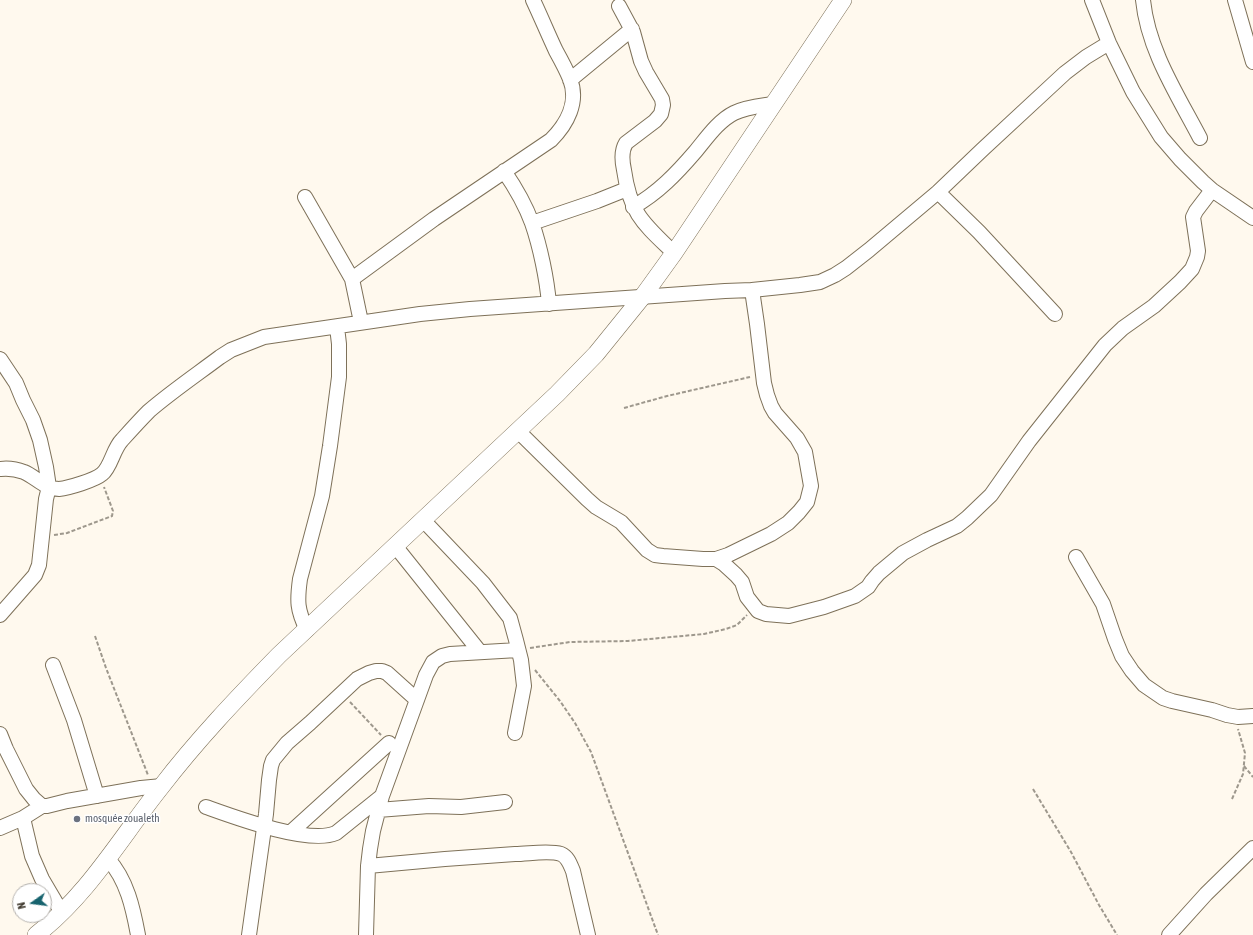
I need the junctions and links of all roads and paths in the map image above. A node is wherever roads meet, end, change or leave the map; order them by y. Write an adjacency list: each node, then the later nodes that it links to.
1 (533, 0): 10 (street)
2 (843, 0): 11 (street)
3 (1092, 0): 8 (street)
4 (1143, 0): 12 (street)
5 (1235, 0): 9 (street)
6 (619, 6): 7 (street)
7 (632, 29): 10 (street); 14 (street)
8 (1109, 43): 15 (street); 16 (street)
9 (1253, 62)
10 (570, 80): 13 (street)
11 (773, 104): 18 (street); 21 (street)
12 (1200, 138)
13 (504, 171): 20 (street); 22 (street)
14 (627, 189): 18 (street); 20 (street)
15 (1212, 190): 19 (street); 41 (street)
16 (938, 192): 23 (street); 26 (street)
17 (305, 197): 22 (street)
18 (633, 207): 21 (street)
19 (1253, 218)
20 (532, 223): 25 (street)
21 (674, 253): 24 (street)
22 (352, 279): 27 (street)
23 (752, 290): 24 (street); 30 (street)
24 (643, 296): 25 (street); 32 (street)
25 (549, 304): 27 (street)
26 (1055, 314)
27 (361, 322): 28 (street)
28 (338, 327): 34 (street); 43 (street)
29 (0, 359): 35 (street)
30 (763, 374): 31 (path); 40 (street)
31 (624, 408)
32 (518, 431): 36 (street); 40 (street)
33 (0, 468): 35 (street)
34 (99, 476): 35 (street); 37 (path)
35 (49, 487): 37 (street)
36 (424, 521): 38 (street); 46 (street)
37 (43, 536): 42 (street)
38 (396, 547): 43 (street); 45 (street)
39 (1076, 557): 50 (street)
40 (716, 559): 41 (street)
41 (754, 606): 46 (path)
42 (0, 615)
43 (307, 630): 57 (street)
44 (95, 636): 57 (path)
45 (480, 652): 46 (street); 49 (street)
46 (520, 655): 52 (street); 79 (path)
47 (53, 665): 59 (street)
48 (343, 694): 49 (street); 54 (path); 67 (street)
49 (417, 700): 60 (street)
50 (1231, 715): 51 (street); 55 (path)
51 (1253, 716)
52 (515, 733)
53 (0, 734): 63 (street)
54 (389, 743): 69 (street)
55 (1244, 766): 56 (path); 61 (path)
56 (1253, 777)
57 (156, 786): 59 (street); 71 (street)
58 (1033, 788): 80 (path)
59 (97, 796): 63 (street)
60 (382, 796): 65 (street); 69 (street)
61 (1232, 799)
62 (505, 802): 65 (street)
63 (42, 806): 66 (street)
64 (206, 807): 67 (street)
65 (378, 810): 72 (street)
66 (23, 818): 68 (street); 73 (street)
67 (264, 826): 69 (street); 76 (street)
68 (0, 828)
69 (291, 832)
70 (1253, 848): 81 (street)
71 (108, 859): 73 (street); 75 (street)
72 (368, 866): 77 (street); 78 (street)
73 (62, 913): 74 (street)
74 (36, 935)
75 (138, 935)
76 (249, 935)
77 (366, 935)
78 (588, 935)
79 (658, 935)
80 (1118, 935)
81 (1169, 935)

